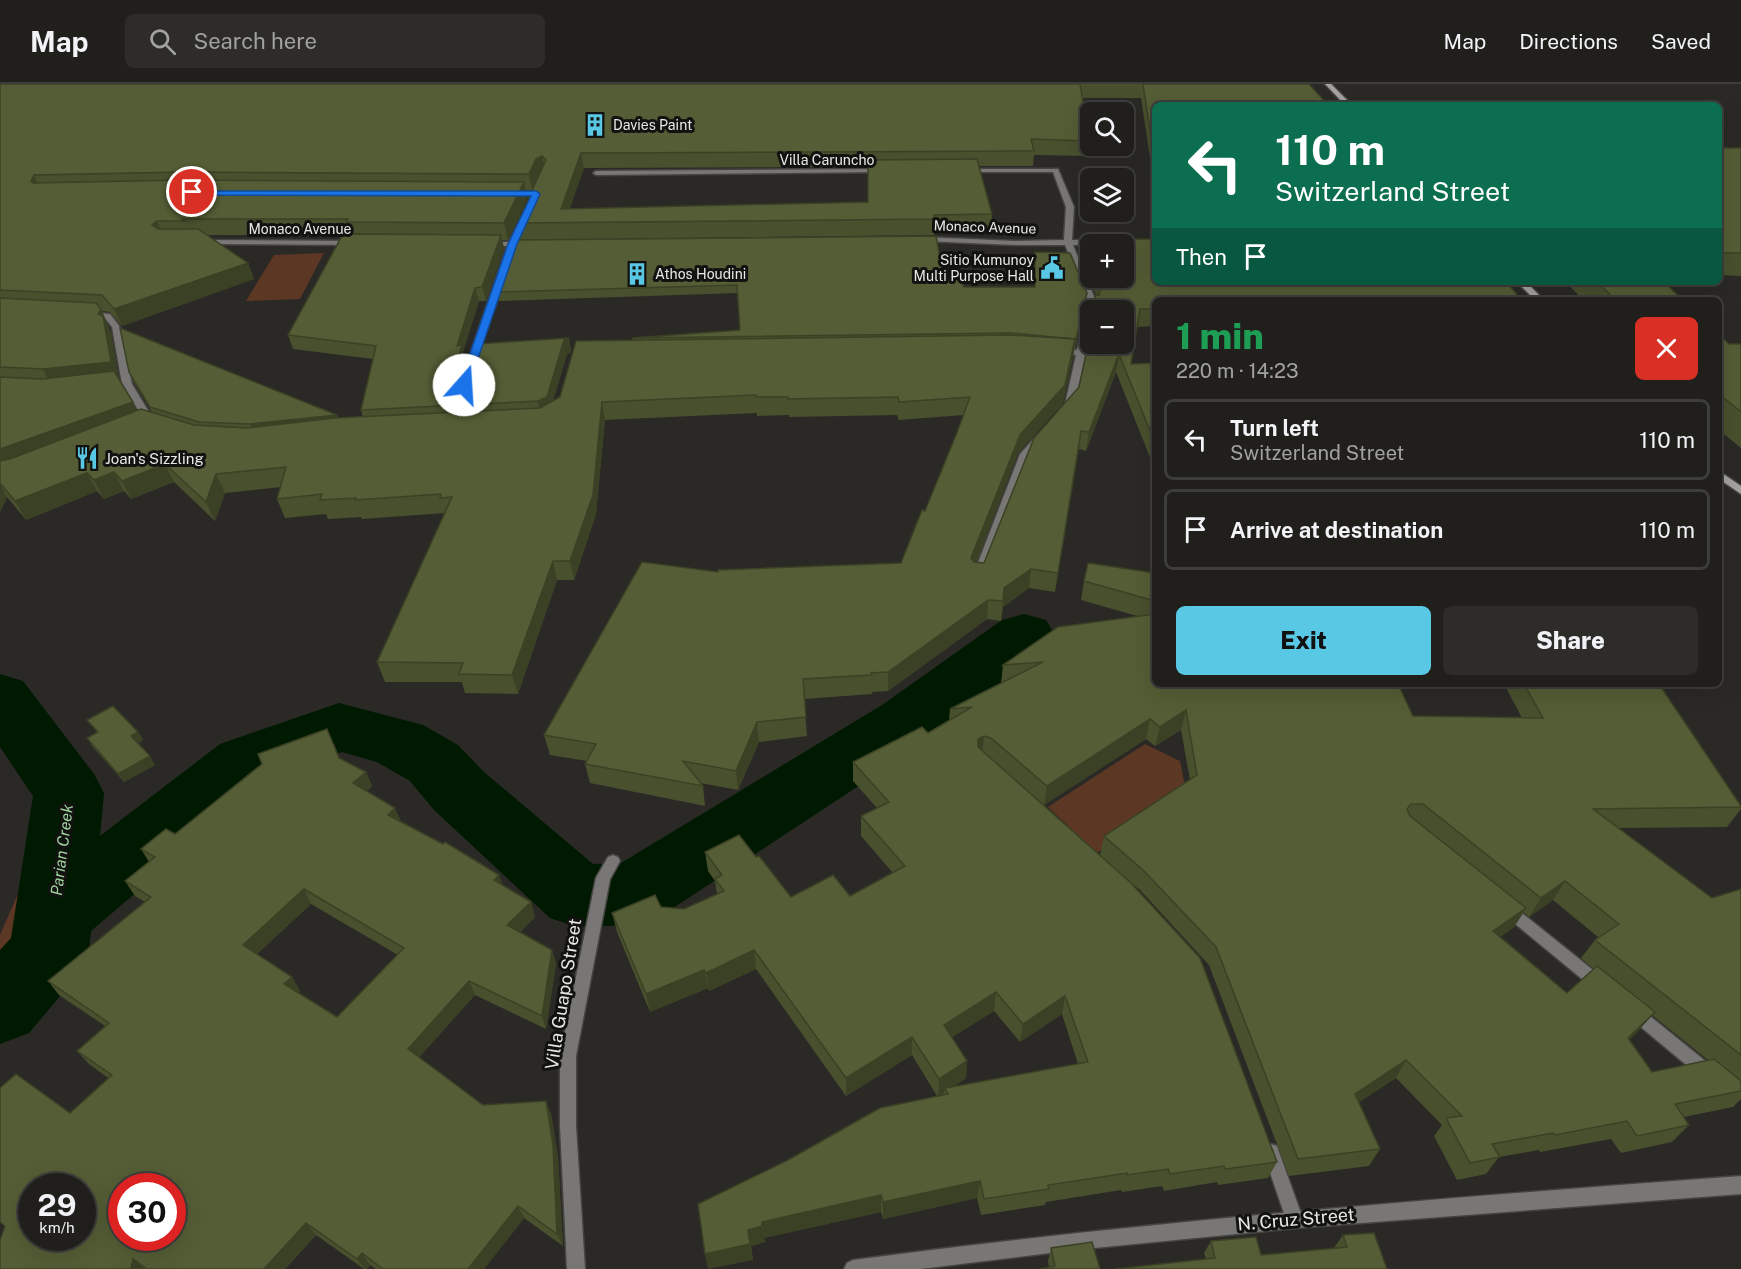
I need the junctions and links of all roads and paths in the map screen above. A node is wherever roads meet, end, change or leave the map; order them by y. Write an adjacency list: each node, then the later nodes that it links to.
1 (1328, 84): 2 (main road)
2 (1345, 102)
3 (896, 171): 5 (street, Villa Caruncho)
4 (954, 171): 9 (street)
5 (596, 173)
6 (527, 213): 13 (street)
7 (916, 239): 9 (street, Monaco Avenue)
8 (189, 242): 11 (street, Monaco Avenue)
9 (1068, 242): 10 (street, Monaco Avenue); 17 (street)
10 (1080, 242)
11 (362, 243)
12 (478, 244): 13 (street)
13 (512, 244): 14 (street); 22 (street)
14 (543, 244)
15 (1524, 285): 16 (main road)
16 (1537, 297)
17 (1092, 300)
18 (83, 315): 23 (street)
19 (1051, 350): 20 (street)
20 (1080, 353)
21 (1082, 354): 28 (street)
22 (471, 363)
23 (127, 384): 24 (street); 25 (street)
24 (116, 385)
25 (139, 426)
26 (1722, 476): 27 (main road)
27 (1741, 491)
28 (978, 578)
29 (608, 870): 35 (street, Villa Guapo Street)
30 (1497, 901): 31 (street)
31 (1723, 1085)
32 (1263, 1132): 34 (street)
33 (1741, 1185): 34 (street, N. Cruz Street)
34 (1294, 1219): 36 (street, N. Cruz Street)
35 (576, 1269)
36 (853, 1269)

